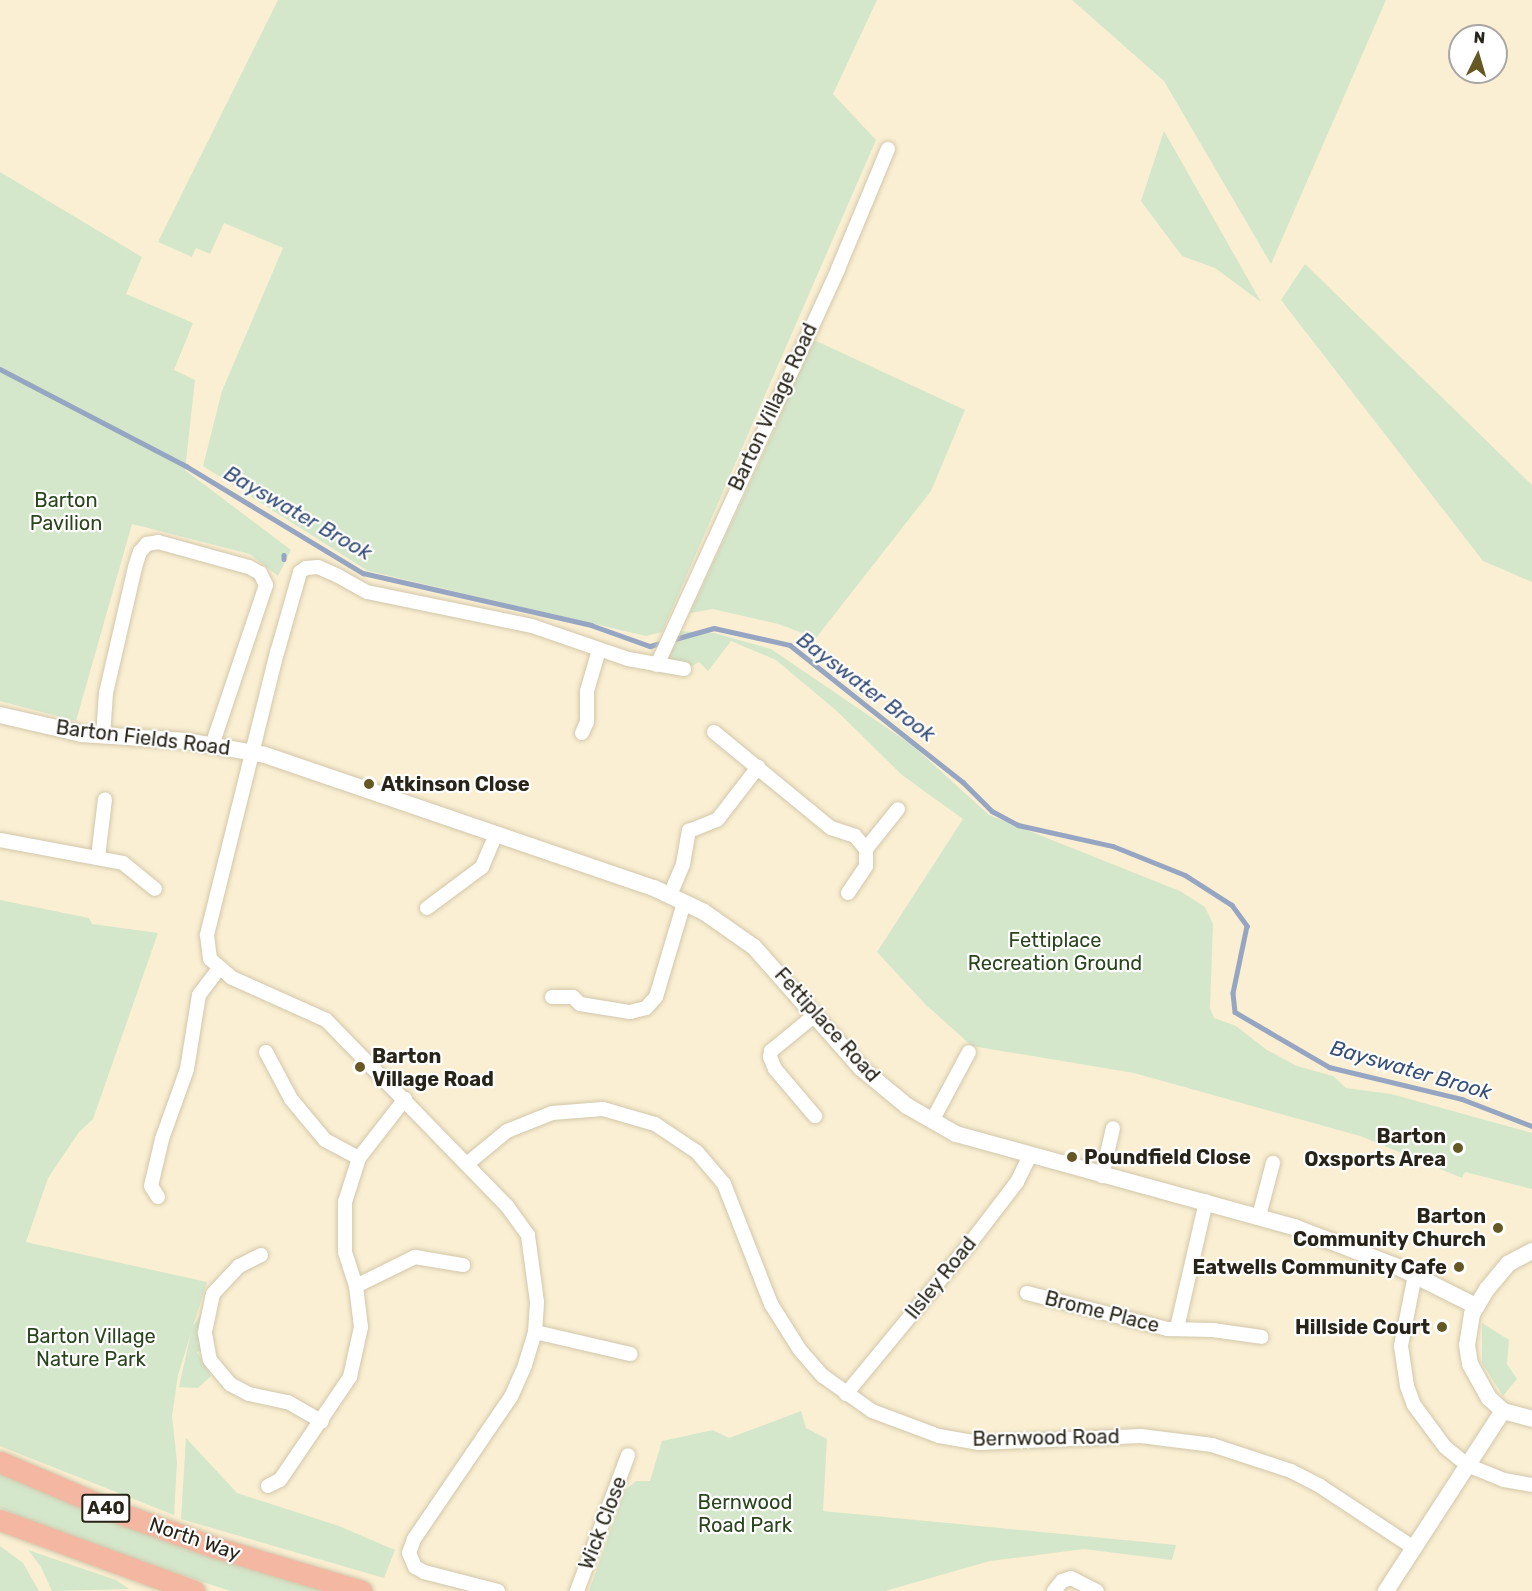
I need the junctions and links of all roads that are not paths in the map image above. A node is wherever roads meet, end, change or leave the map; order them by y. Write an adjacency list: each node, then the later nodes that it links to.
1 (888, 149): 3 (street, Barton Village Road)
2 (599, 650): 3 (street); 6 (street); 10 (street)
3 (659, 659): 4 (street)
4 (684, 669)
5 (0, 715): 8 (street, Barton Fields Road)
6 (589, 727)
7 (714, 732): 11 (street)
8 (103, 736): 9 (street, Barton Fields Road); 9 (street)
9 (212, 745): 10 (street, Barton Fields Road)
10 (251, 753): 14 (street, Fettiplace Road); 22 (street)
11 (758, 767): 16 (street); 20 (street)
12 (105, 799): 17 (street)
13 (898, 809): 16 (street)
14 (496, 834): 20 (street, Fettiplace Road); 21 (street)
15 (0, 840): 17 (street)
16 (866, 849): 19 (street)
17 (98, 858): 18 (street)
18 (155, 889)
19 (848, 892)
20 (677, 899): 23 (street); 24 (street, Fettiplace Road)
21 (427, 908)
22 (219, 968): 27 (street); 36 (street)
23 (552, 997)
24 (815, 1016): 28 (street); 29 (street, Fettiplace Road)
25 (266, 1052): 32 (street)
26 (969, 1052): 29 (street)
27 (405, 1099): 32 (street); 34 (street)
28 (815, 1116)
29 (932, 1121): 31 (street, Fettiplace Road)
30 (1113, 1128): 35 (street)
31 (1029, 1157): 35 (street, Fettiplace Road); 50 (street, Ilsley Road)
32 (359, 1158): 43 (street)
33 (1273, 1163): 38 (street)
34 (467, 1164): 47 (street); 50 (street, Bernwood Road)
35 (1102, 1176): 37 (street, Fettiplace Road)
36 (149, 1192)
37 (1206, 1202): 38 (street, Fettiplace Road); 46 (street, Brome Place)
38 (1259, 1216): 42 (street, Fettiplace Road)
39 (1532, 1251): 45 (street)
40 (261, 1255): 53 (street)
41 (463, 1265): 43 (street)
42 (1415, 1275): 45 (street, Fettiplace Road); 56 (street)
43 (356, 1286): 53 (street)
44 (1027, 1293): 46 (street, Brome Place)
45 (1476, 1306): 51 (street)
46 (1177, 1328): 48 (street, Brome Place)
47 (535, 1332): 49 (street); 63 (street)
48 (1262, 1337)
49 (630, 1354)
50 (846, 1394): 60 (street, Bernwood Road)
51 (1503, 1411): 52 (street); 56 (street)
52 (1532, 1419)
53 (322, 1422): 58 (street)
54 (628, 1455): 64 (street, Wick Close)
55 (0, 1462): 62 (highway, North Way / A40)
56 (1467, 1465): 57 (street); 60 (street)
57 (1532, 1485)
58 (268, 1486)
59 (0, 1520): 61 (highway, A40)
60 (1414, 1548): 67 (street)
61 (194, 1591)
62 (362, 1591)
63 (498, 1591)
64 (577, 1591)
65 (1054, 1591): 66 (street)
66 (1097, 1591)
67 (1386, 1591)

